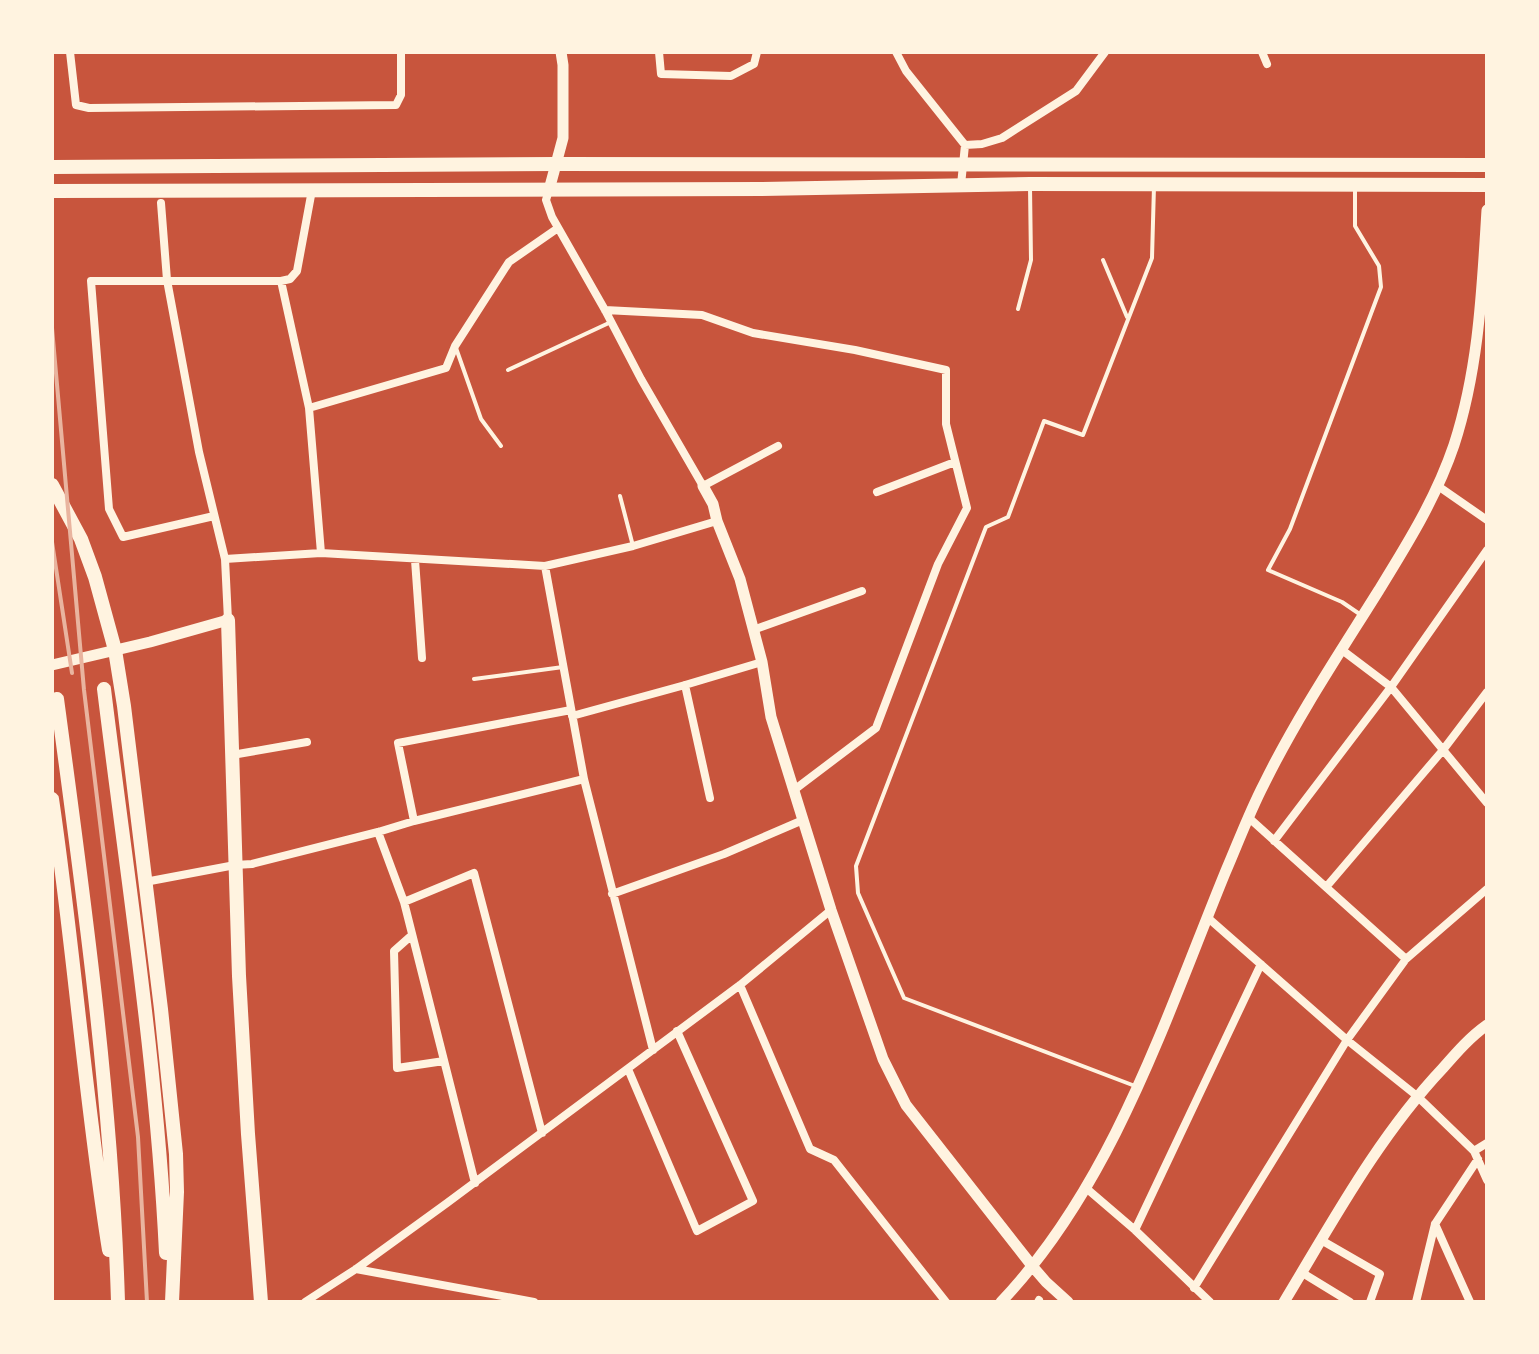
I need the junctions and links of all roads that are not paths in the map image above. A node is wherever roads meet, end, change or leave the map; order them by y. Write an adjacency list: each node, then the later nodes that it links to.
1 (70, 52): 2 (street)
2 (401, 52)
3 (561, 52): 11 (street)
4 (659, 52): 5 (street)
5 (757, 52)
6 (896, 52): 10 (street)
7 (1105, 52): 10 (street)
8 (1262, 52): 9 (street)
9 (1267, 64)
10 (965, 145): 12 (street)
11 (557, 164): 12 (main road); 14 (main road); 21 (street)
12 (963, 164): 13 (main road); 17 (street)
13 (1487, 165)
14 (52, 167)
15 (1030, 184): 16 (main road); 17 (main road); 29 (lane)
16 (1154, 184): 18 (main road); 31 (lane)
17 (961, 185): 21 (main road)
18 (1355, 185): 19 (main road); 54 (lane)
19 (1487, 185)
20 (312, 190): 21 (main road); 22 (main road); 28 (street)
21 (549, 190): 25 (street)
22 (52, 191)
23 (161, 203): 27 (street)
24 (1487, 210): 41 (street)
25 (558, 228): 30 (street); 33 (street)
26 (1103, 260): 31 (lane)
27 (167, 280): 28 (street); 44 (street); 44 (street)
28 (281, 281): 35 (street)
29 (1018, 309)
30 (605, 310): 32 (street); 38 (street)
31 (1128, 320): 102 (lane)
32 (611, 322): 34 (lane); 40 (street)
33 (455, 346): 35 (street); 36 (lane)
34 (508, 370)
35 (309, 408): 49 (street)
36 (501, 446)
37 (778, 446): 40 (street)
38 (955, 462): 42 (street); 74 (street)
39 (52, 485): 57 (main road)
40 (703, 486): 46 (street)
41 (1438, 486): 45 (street); 54 (street)
42 (877, 492)
43 (620, 496): 47 (lane)
44 (214, 516): 50 (street)
45 (1487, 520)
46 (717, 521): 47 (street); 56 (street)
47 (633, 546): 52 (street)
48 (1487, 550): 65 (street)
49 (321, 553): 50 (street); 51 (street)
50 (225, 559): 55 (street)
51 (415, 560): 52 (street); 59 (street)
52 (545, 566): 62 (street)
53 (862, 591): 56 (street)
54 (1363, 616): 58 (street)
55 (228, 620): 57 (street); 72 (main road)
56 (753, 630): 60 (street)
57 (115, 650): 61 (street); 85 (main road)
58 (1342, 650): 65 (street); 78 (street)
59 (422, 658)
60 (762, 662): 64 (street); 74 (street)
61 (52, 665)
62 (563, 667): 63 (lane); 69 (street)
63 (474, 679)
64 (685, 685): 69 (street); 75 (street)
65 (1391, 687): 71 (street); 82 (street)
66 (104, 689): 119 (main road)
67 (1487, 692): 71 (street)
68 (57, 699): 118 (main road)
69 (571, 713): 73 (street); 80 (street)
70 (307, 742): 72 (street)
71 (1443, 750): 77 (street); 86 (street)
72 (231, 755): 83 (main road)
73 (584, 779): 80 (street); 88 (street)
74 (794, 790): 79 (street)
75 (710, 798)
76 (52, 799): 84 (main road)
77 (1487, 803)
78 (1248, 817): 82 (street); 91 (street)
79 (803, 820): 88 (street); 90 (street)
80 (414, 821): 81 (street)
81 (378, 832): 83 (street); 89 (street)
82 (1274, 841): 86 (street)
83 (235, 865): 85 (street); 120 (main road)
84 (58, 877): 118 (main road)
85 (145, 882): 119 (main road)
86 (1327, 886): 93 (street)
87 (1487, 889): 93 (street)
88 (612, 894): 99 (street)
89 (404, 902): 92 (street); 104 (street)
90 (831, 910): 95 (street); 113 (street)
91 (1207, 917): 94 (street); 102 (street)
92 (412, 935): 100 (street); 100 (street)
93 (1406, 959): 98 (street)
94 (1261, 964): 98 (street); 111 (street)
95 (740, 985): 97 (street); 123 (street)
96 (1487, 1025): 103 (street)
97 (677, 1031): 99 (street); 101 (street)
98 (1347, 1040): 103 (street); 116 (street)
99 (653, 1050): 101 (street)
100 (444, 1061): 108 (street)
101 (628, 1069): 104 (street)
102 (1137, 1087): 109 (street)
103 (1417, 1096): 106 (street); 112 (street)
104 (542, 1133): 108 (street)
105 (1487, 1143): 106 (street)
106 (1476, 1155): 107 (street); 110 (street)
107 (1487, 1180)
108 (475, 1183): 114 (street)
109 (1086, 1188): 111 (street); 113 (street)
110 (1435, 1224): 130 (street); 131 (street)
111 (1135, 1230): 116 (street)
112 (1321, 1240): 115 (street); 129 (street)
113 (1033, 1267): 124 (street); 125 (street)
114 (356, 1269): 117 (street); 121 (street)
115 (1301, 1272): 127 (street); 128 (street)
116 (1194, 1288): 126 (street)
117 (515, 1300): 122 (street)
118 (118, 1302)
119 (169, 1302)
120 (261, 1302)
121 (305, 1302)
122 (534, 1302)
123 (946, 1302)
124 (1001, 1302)
125 (1068, 1302)
126 (1210, 1302)
127 (1284, 1302)
128 (1350, 1302)
129 (1370, 1302)
130 (1416, 1302)
131 (1470, 1302)

